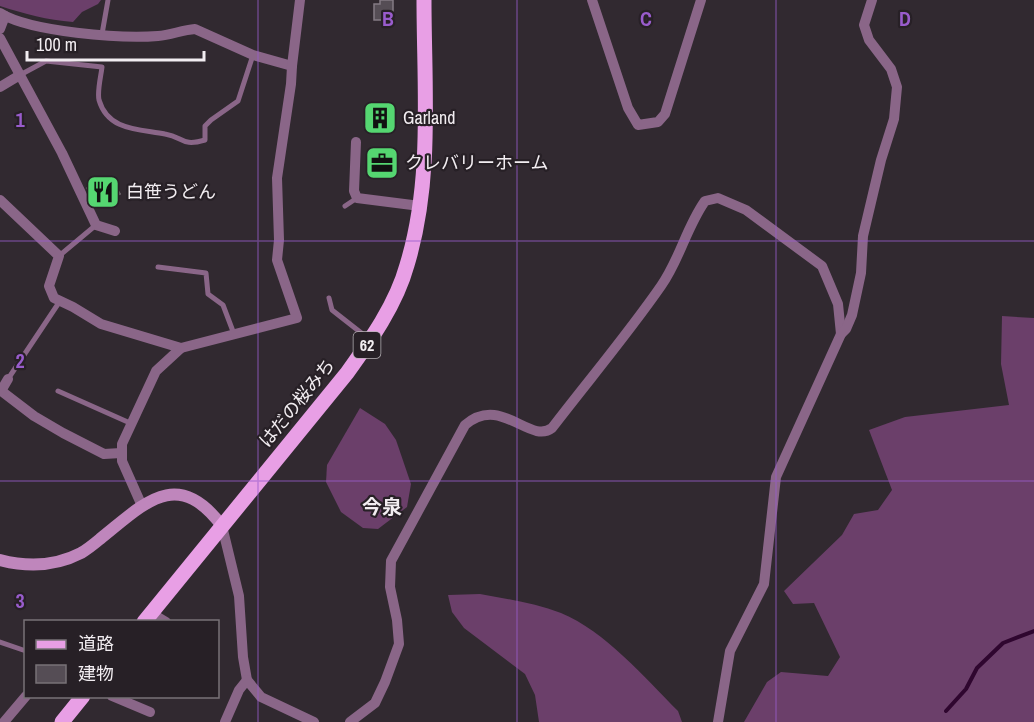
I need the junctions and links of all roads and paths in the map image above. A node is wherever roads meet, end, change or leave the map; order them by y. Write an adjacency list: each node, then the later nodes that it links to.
1 (108, 0): 9 (lane)
2 (300, 0): 12 (street)
3 (424, 0): 19 (main road, はだの桜みち / 62)
4 (592, 0): 5 (street)
5 (701, 0)
6 (872, 0): 27 (street)
7 (3, 15): 8 (street); 9 (street)
8 (0, 29)
9 (102, 34): 11 (street)
10 (0, 38): 13 (street)
11 (253, 55): 12 (street); 13 (lane)
12 (292, 66): 26 (street)
13 (20, 75): 14 (street); 20 (street)
14 (0, 87)
15 (356, 142): 16 (street)
16 (357, 198): 18 (lane); 19 (street)
17 (0, 200): 22 (street)
18 (345, 206)
19 (420, 206): 28 (main road, はだの桜みち / 62)
20 (96, 225): 21 (street); 22 (lane)
21 (115, 231)
22 (59, 256): 25 (street)
23 (158, 267): 26 (lane)
24 (329, 298): 28 (lane)
25 (60, 301): 29 (street); 30 (lane)
26 (234, 334): 29 (street)
27 (841, 334): 50 (street); 51 (street)
28 (370, 340): 36 (main road, はだの桜みち / 62)
29 (181, 348): 33 (street)
30 (8, 380): 31 (street)
31 (0, 391): 34 (street)
32 (58, 391): 33 (lane)
33 (130, 423): 34 (street)
34 (121, 453): 35 (street)
35 (142, 506): 36 (street); 37 (street)
36 (222, 526): 38 (main road, はだの桜みち / 62); 41 (street)
37 (0, 561)
38 (148, 617)
39 (0, 642): 40 (lane)
40 (24, 650)
41 (247, 680): 48 (street); 49 (street)
42 (24, 698): 46 (street)
43 (81, 698): 47 (main road)
44 (117, 698): 45 (street)
45 (150, 712)
46 (4, 722)
47 (62, 722)
48 (225, 722)
49 (314, 722)
50 (350, 722)
51 (718, 722)

